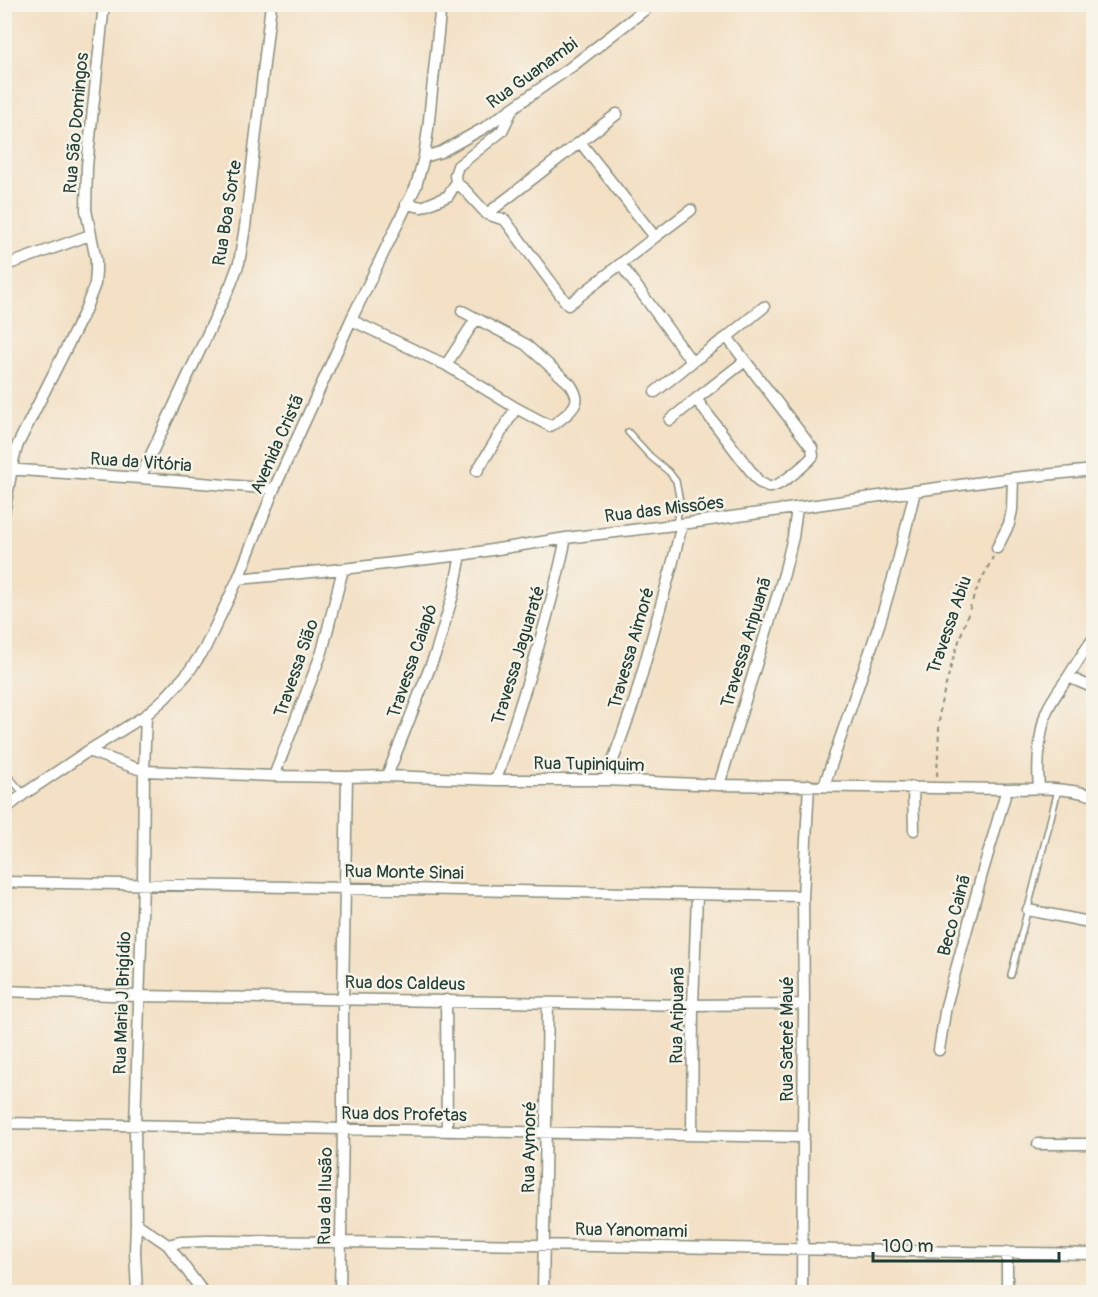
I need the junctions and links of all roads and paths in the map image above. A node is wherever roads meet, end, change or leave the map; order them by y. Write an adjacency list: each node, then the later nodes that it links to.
1 (104, 4): 13 (street, Rua São Domingos)
2 (271, 4): 33 (street, Rua Boa Sorte)
3 (441, 4): 8 (street, Avenida Cristã)
4 (652, 4): 5 (street, Rua Guanambi)
5 (513, 108): 8 (street, Rua Guanambi); 9 (street)
6 (617, 114): 7 (street)
7 (580, 142): 12 (street); 14 (street)
8 (424, 157): 10 (street, Avenida Cristã)
9 (456, 183): 10 (street); 12 (street)
10 (406, 204): 20 (street, Avenida Cristã)
11 (691, 210): 14 (street)
12 (487, 214): 15 (street)
13 (90, 235): 16 (street); 30 (street, Rua São Domingos)
14 (655, 237): 15 (street)
15 (621, 265): 23 (street)
16 (4, 266)
17 (764, 307): 21 (street)
18 (462, 311): 19 (street)
19 (476, 319): 24 (street); 27 (street)
20 (351, 320): 24 (street); 35 (street, Avenida Cristã)
21 (727, 338): 22 (street); 23 (street)
22 (745, 361): 26 (street); 26 (street)
23 (692, 362): 25 (street)
24 (446, 365): 27 (street)
25 (655, 392)
26 (696, 399): 28 (street)
27 (516, 408): 32 (street)
28 (670, 420)
29 (628, 432): 39 (lane)
30 (8, 469): 33 (street, Rua da Vitória); 38 (street, Rua São Domingos)
31 (1094, 470): 34 (street, Rua das Missões)
32 (477, 471)
33 (140, 478): 35 (street, Rua da Vitória)
34 (1013, 478): 36 (street, Rua das Missões); 41 (street)
35 (274, 489): 44 (street, Avenida Cristã)
36 (915, 491): 37 (street, Rua das Missões); 59 (street)
37 (797, 508): 39 (street, Rua das Missões); 57 (street, Travessa Aripuanã)
38 (4, 513)
39 (679, 524): 40 (street, Rua das Missões); 56 (street, Travessa Aimoré)
40 (567, 538): 42 (street, Rua das Missões); 55 (street, Travessa Jaguaraté)
41 (997, 548): 61 (path, Travessa Abiu)
42 (462, 555): 43 (street, Rua das Missões); 53 (street, Travessa Caiapó)
43 (343, 569): 44 (street, Rua das Missões); 52 (street, Travessa Sião)
44 (238, 579): 48 (street, Avenida Cristã)
45 (1094, 638): 46 (street)
46 (1068, 677): 47 (street); 62 (street)
47 (1094, 688)
48 (146, 715): 49 (street, Avenida Cristã); 51 (street, Rua Maria J Brigídio)
49 (88, 751): 51 (street, Rua Tupiniquim); 65 (street, Avenida Cristã)
50 (4, 771): 65 (lane)
51 (144, 771): 52 (street, Rua Tupiniquim); 70 (street, Rua Maria J Brigídio)
52 (274, 776): 54 (street, Rua Tupiniquim)
53 (387, 776): 54 (street, Rua Tupiniquim); 55 (street, Rua Tupiniquim)
54 (347, 777): 71 (street, Rua da Ilusão)
55 (496, 780): 56 (street, Rua Tupiniquim)
56 (606, 780): 57 (street, Rua Tupiniquim)
57 (719, 785): 58 (street, Rua Tupiniquim)
58 (809, 785): 59 (street, Rua Tupiniquim); 73 (street, Rua Saterê Maué)
59 (824, 786): 60 (street, Rua Tupiniquim)
60 (913, 788): 61 (street, Rua Tupiniquim); 68 (street)
61 (936, 788): 63 (street, Rua Tupiniquim)
62 (1039, 788): 63 (street, Rua Tupiniquim); 64 (street, Rua Tupiniquim)
63 (1007, 789): 84 (street, Beco Cainã)
64 (1058, 789): 66 (street, Rua Tupiniquim); 74 (lane)
65 (24, 794): 67 (street, Avenida Cristã)
66 (1094, 796)
67 (4, 810)
68 (914, 830)
69 (4, 882): 70 (street, Rua Monte Sinai)
70 (143, 884): 71 (street, Rua Monte Sinai); 78 (street, Rua Maria J Brigídio)
71 (346, 888): 72 (street, Rua Monte Sinai); 79 (street, Rua da Ilusão)
72 (697, 895): 73 (street, Rua Monte Sinai); 83 (street, Rua Aripuanã)
73 (803, 896): 82 (street, Rua Saterê Maué)
74 (1028, 910): 75 (street); 76 (lane)
75 (1094, 923)
76 (1011, 975)
77 (4, 991): 78 (street, Rua dos Caldeus)
78 (138, 996): 79 (street, Rua dos Caldeus); 86 (street, Rua Maria J Brigídio)
79 (343, 998): 80 (street, Rua dos Caldeus); 87 (street, Rua da Ilusão)
80 (446, 1000): 81 (street, Rua dos Caldeus); 88 (street)
81 (549, 1003): 83 (street, Rua dos Caldeus); 89 (street, Rua Aymoré)
82 (804, 1004): 83 (street, Rua dos Caldeus); 91 (street, Rua Saterê Maué)
83 (693, 1005): 90 (street, Rua Aripuanã)
84 (939, 1050)
85 (4, 1123): 86 (street, Rua dos Profetas)
86 (135, 1125): 87 (street, Rua dos Profetas); 94 (street, Rua Maria J Brigídio)
87 (343, 1129): 88 (street, Rua dos Profetas); 95 (street, Rua da Ilusão)
88 (447, 1131): 89 (street, Rua dos Profetas)
89 (546, 1133): 90 (street, Rua dos Profetas); 97 (street, Rua Aymoré)
90 (692, 1135): 91 (street, Rua dos Profetas)
91 (804, 1137): 98 (street, Rua Saterê Maué)
92 (1038, 1143): 93 (street)
93 (1094, 1144)
94 (136, 1223): 96 (street); 101 (street, Rua Maria J Brigídio)
95 (340, 1242): 96 (street, Rua Yanomami); 97 (street, Rua Yanomami); 103 (street, Rua da Ilusão)
96 (168, 1245): 102 (street)
97 (544, 1245): 98 (street, Rua Yanomami); 104 (street, Rua Aymoré)
98 (802, 1249): 99 (street, Rua Yanomami); 105 (street, Rua Saterê Maué)
99 (1007, 1252): 100 (street, Rua Yanomami); 106 (street)
100 (1094, 1254)
101 (137, 1293)
102 (203, 1293)
103 (340, 1293)
104 (543, 1293)
105 (802, 1293)
106 (1007, 1293)

